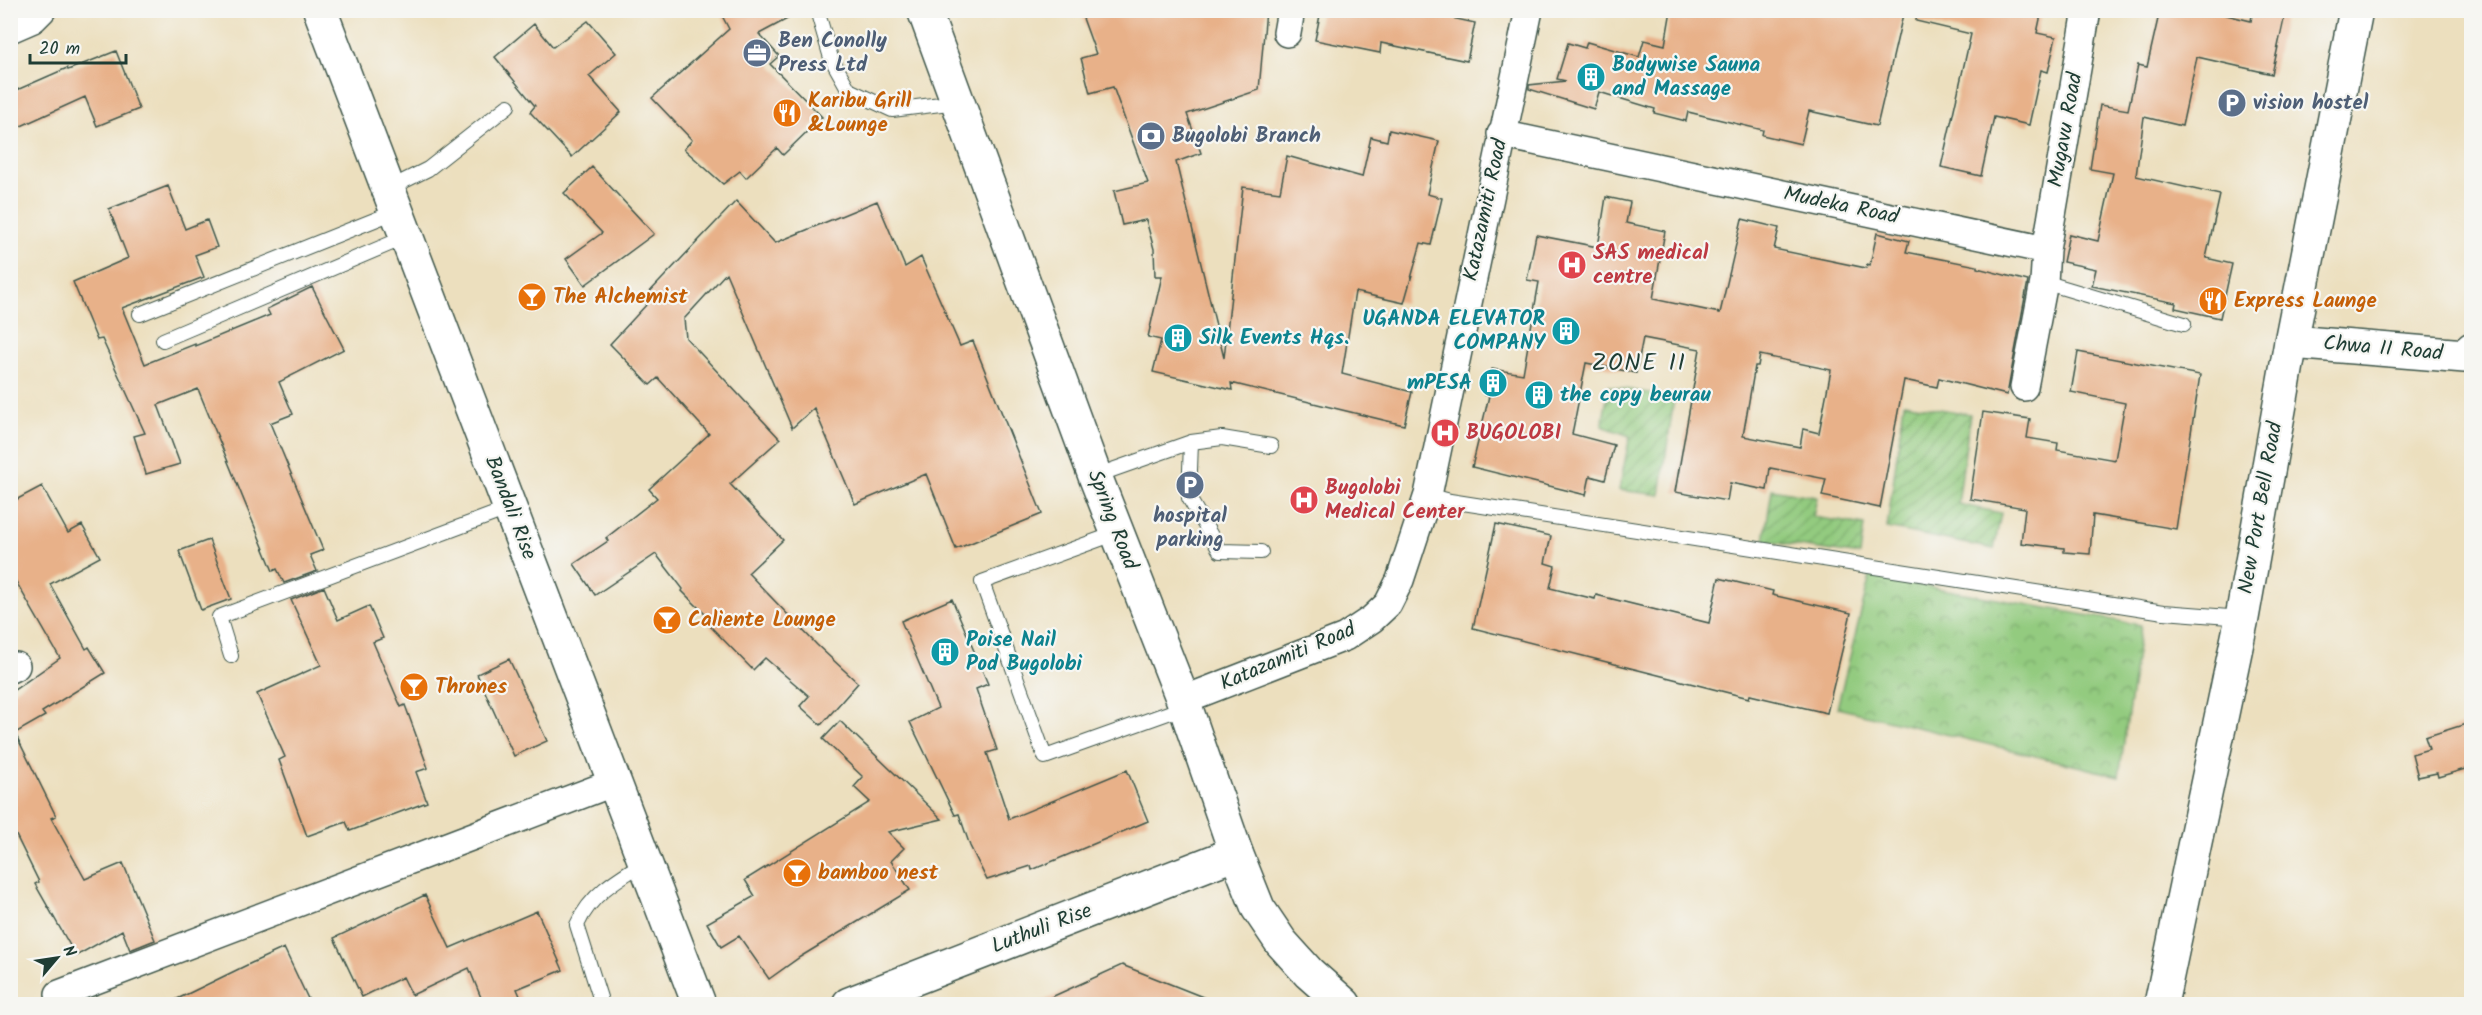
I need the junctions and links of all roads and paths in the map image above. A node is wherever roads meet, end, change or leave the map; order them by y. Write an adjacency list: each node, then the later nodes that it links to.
1 (42, 10): 8 (street)
2 (320, 10): 12 (main road, Bandali Rise)
3 (817, 10): 9 (lane)
4 (924, 10): 9 (main road, Spring Road)
5 (1529, 10): 11 (street, Katazamiti Road)
6 (2087, 10): 13 (street, Mugavu Road)
7 (2356, 10): 18 (main road, New Port Bell Road)
8 (10, 29)
9 (957, 102): 23 (main road, Spring Road)
10 (508, 106): 12 (lane)
11 (1502, 134): 13 (street, Mudeka Road); 24 (street, Katazamiti Road)
12 (397, 212): 15 (lane); 17 (lane); 25 (main road, Bandali Rise)
13 (2046, 250): 14 (street)
14 (2044, 282): 16 (lane); 20 (street)
15 (140, 314)
16 (2184, 324)
17 (163, 340)
18 (2291, 342): 19 (main road, Chwa II Road); 28 (main road, New Port Bell Road)
19 (2469, 357)
20 (2024, 387)
21 (1191, 442): 22 (lane); 23 (lane); 27 (lane)
22 (1271, 446)
23 (1095, 476): 26 (main road, Spring Road)
24 (1428, 495): 28 (lane); 30 (street, Katazamiti Road)
25 (510, 508): 29 (lane); 31 (main road, Bandali Rise)
26 (1117, 533): 30 (main road, Spring Road); 30 (lane)
27 (1261, 552)
28 (2242, 618): 39 (main road, New Port Bell Road)
29 (231, 656)
30 (1184, 704): 32 (main road, Spring Road)
31 (615, 782): 33 (main road, Bandali Rise); 34 (street)
32 (1236, 853): 37 (main road, Luthuli Rise); 38 (main road, Spring Road)
33 (645, 862): 35 (lane); 36 (main road, Bandali Rise)
34 (59, 994)
35 (602, 1005)
36 (699, 1005)
37 (849, 1005)
38 (1344, 1005)
39 (2161, 1005)

